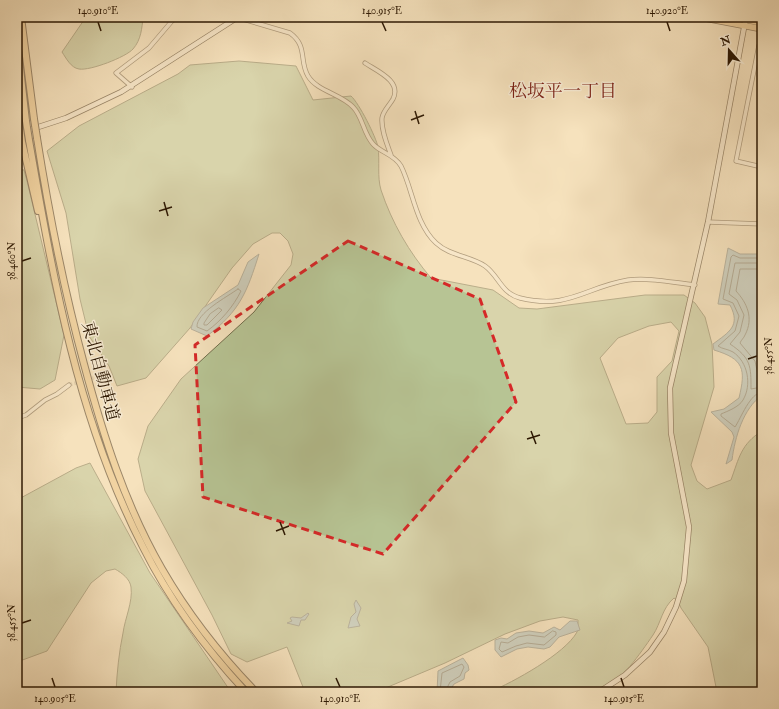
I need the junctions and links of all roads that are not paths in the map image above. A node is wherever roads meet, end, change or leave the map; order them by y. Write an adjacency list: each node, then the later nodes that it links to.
1 (21, 17): 14 (highway, 東北自動車道)
2 (25, 17): 14 (highway)
3 (178, 17): 15 (street)
4 (237, 17): 15 (street); 18 (street)
5 (699, 17): 9 (main road)
6 (734, 17): 7 (main road)
7 (746, 18): 8 (main road); 9 (street)
8 (762, 23)
9 (744, 26): 10 (main road); 20 (street)
10 (762, 30)
11 (17, 42): 22 (highway, 東北自動車道, bridge)
12 (762, 44): 19 (street)
13 (365, 63): 18 (street)
14 (30, 87): 27 (highway, 東北自動車道, bridge)
15 (132, 87): 17 (street)
16 (17, 111): 22 (highway, bridge)
17 (17, 134)
18 (391, 155): 23 (street)
19 (762, 166)
20 (708, 222): 21 (street); 23 (street)
21 (762, 224)
22 (54, 269): 26 (highway, 東北自動車道)
23 (695, 285): 28 (street)
24 (69, 385): 25 (street)
25 (17, 418)
26 (246, 692)
27 (256, 692)
28 (599, 692)

